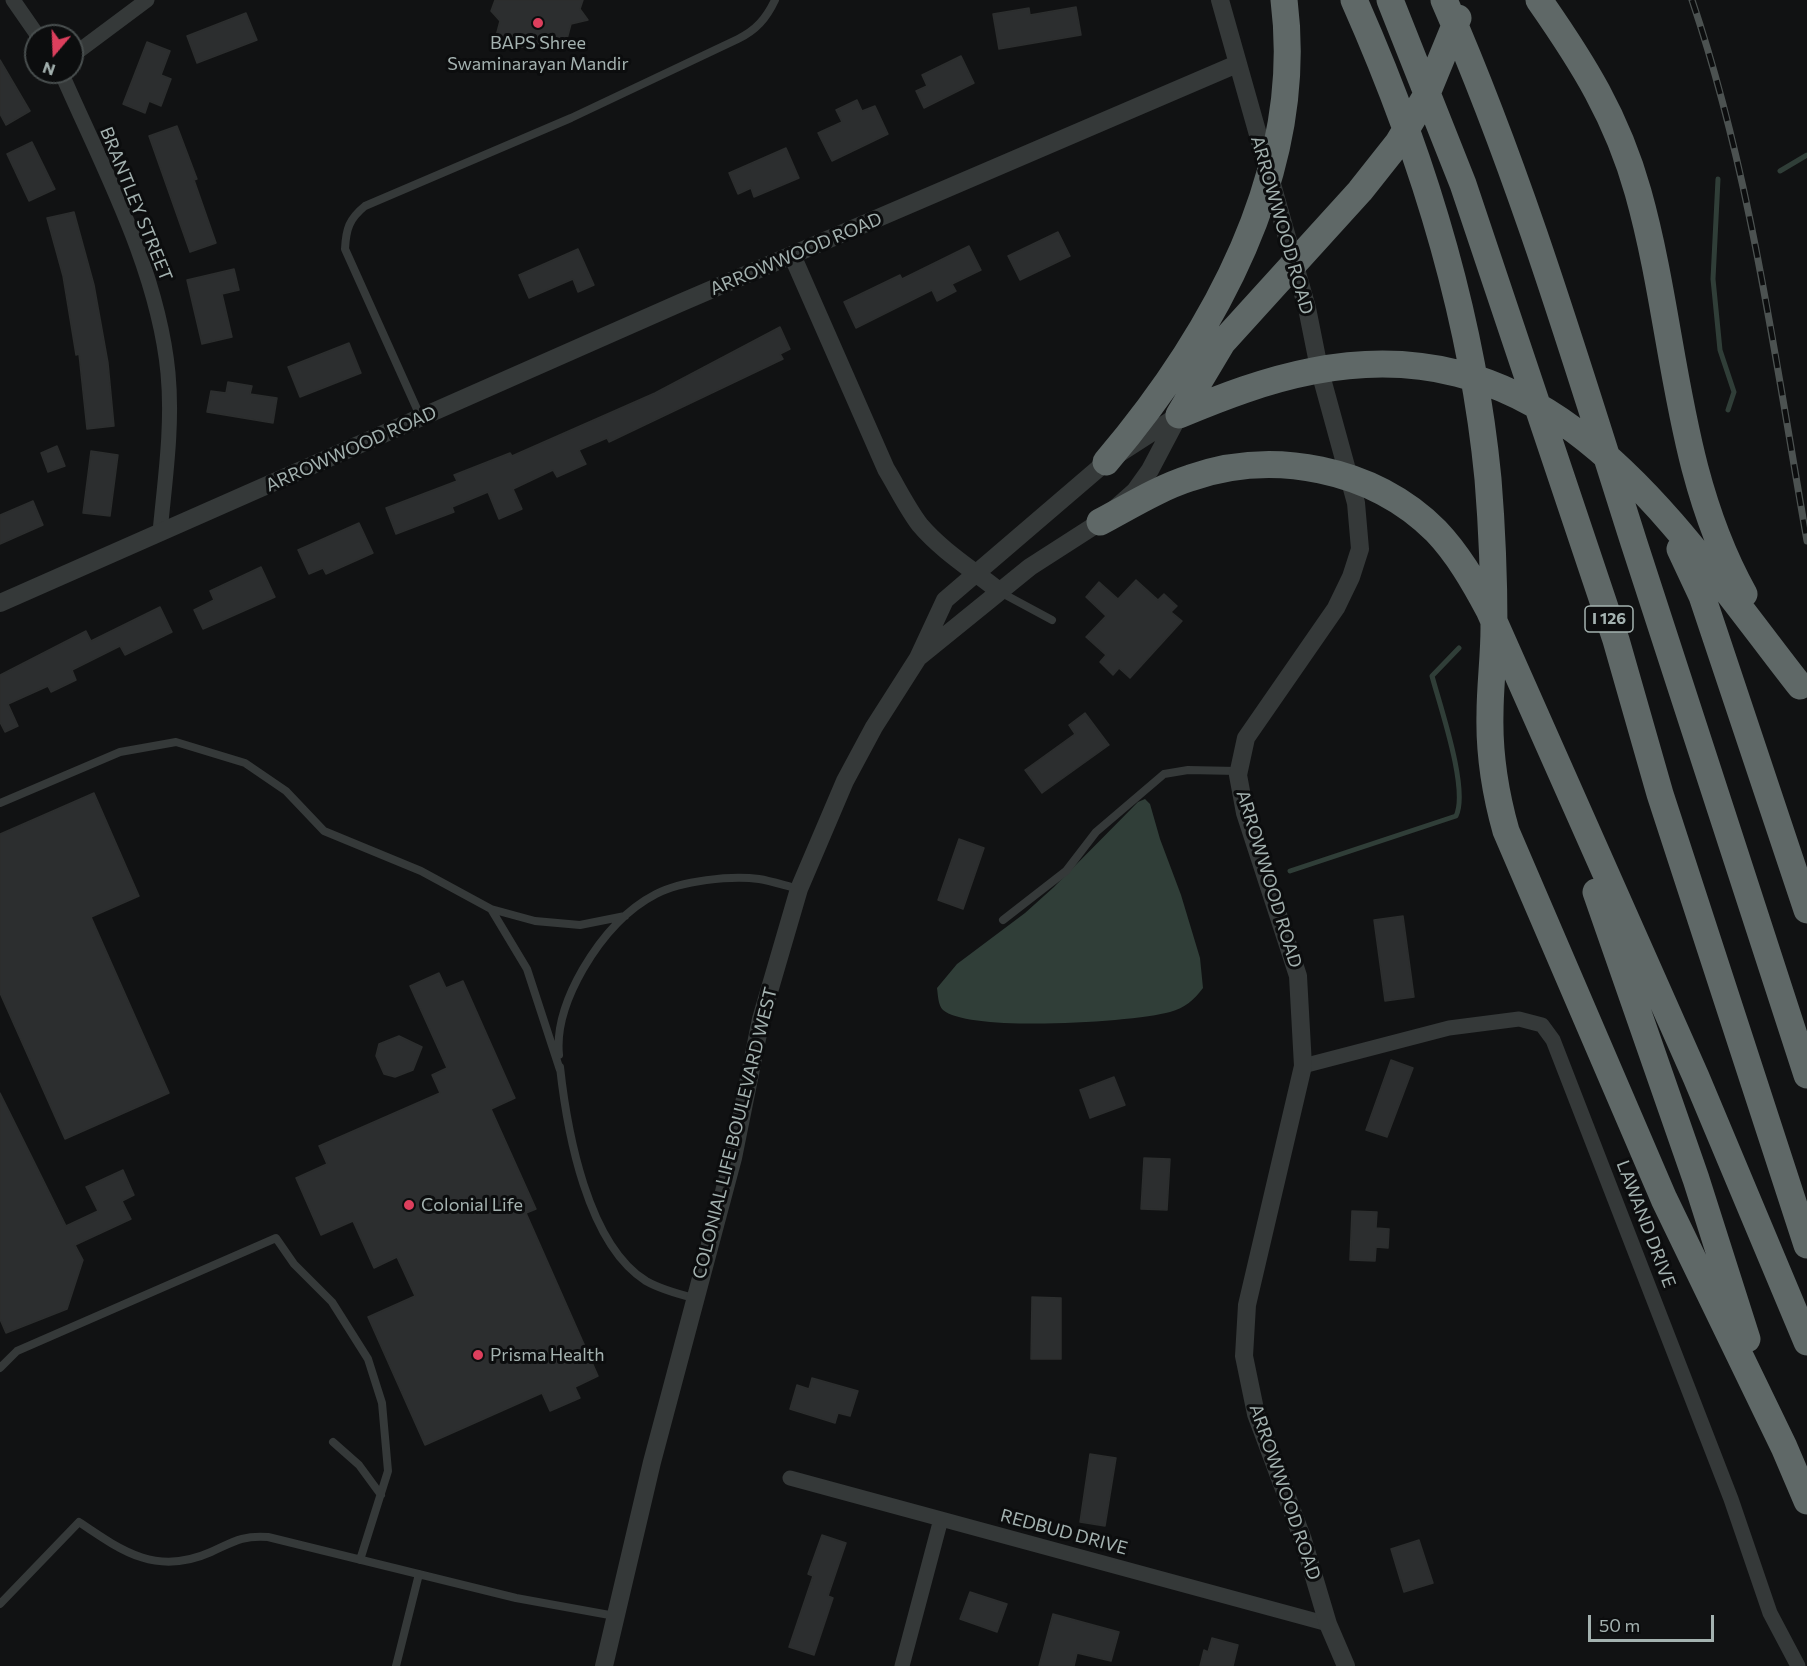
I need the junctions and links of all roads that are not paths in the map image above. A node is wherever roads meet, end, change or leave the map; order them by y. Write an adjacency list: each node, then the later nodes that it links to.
1 (13, 0): 11 (street)
2 (147, 0): 12 (street)
3 (775, 0): 17 (lane)
4 (1221, 0): 13 (street)
5 (1354, 0): 45 (highway)
6 (1390, 0): 40 (highway, I 126)
7 (1444, 0): 39 (highway, I 126)
8 (1463, 0): 16 (highway)
9 (1539, 0): 25 (highway)
10 (1284, 4): 18 (highway)
11 (30, 24)
12 (84, 47)
13 (1237, 64): 15 (street, ARROWWOOD ROAD); 30 (street, ARROWWOOD ROAD)
14 (66, 84): 21 (street, BRANTLEY STREET)
15 (792, 255): 17 (street, ARROWWOOD ROAD); 22 (street)
16 (1179, 415): 18 (street, COLONIAL LIFE BOULEVARD WEST); 19 (highway); 20 (street, COLONIAL LIFE BOULEVARD WEST)
17 (421, 418): 21 (street, ARROWWOOD ROAD)
18 (1106, 462): 22 (street, COLONIAL LIFE BOULEVARD WEST)
19 (1634, 479): 25 (highway); 34 (highway)
20 (1100, 522): 23 (street, COLONIAL LIFE BOULEVARD WEST); 29 (highway)
21 (160, 532): 24 (street, ARROWWOOD ROAD)
22 (976, 572): 23 (street); 27 (street, COLONIAL LIFE BOULEVARD WEST)
23 (999, 591): 26 (lane); 27 (street, COLONIAL LIFE BOULEVARD WEST)
24 (0, 603)
25 (1749, 612): 28 (highway)
26 (1052, 620)
27 (918, 658): 32 (street, COLONIAL LIFE BOULEVARD WEST)
28 (1804, 691)
29 (1534, 712): 42 (highway); 45 (highway)
30 (1239, 771): 36 (lane); 37 (street, ARROWWOOD ROAD)
31 (0, 803): 33 (lane)
32 (799, 889): 35 (lane); 41 (street, COLONIAL LIFE BOULEVARD WEST)
33 (491, 909): 35 (lane); 38 (lane)
34 (1807, 910)
35 (627, 915): 38 (lane)
36 (1003, 920)
37 (1303, 1066): 54 (street, ARROWWOOD ROAD); 59 (street, LAWAND DRIVE)
38 (560, 1070): 41 (lane)
39 (1807, 1074)
40 (1807, 1245)
41 (694, 1298): 53 (street, COLONIAL LIFE BOULEVARD WEST)
42 (1807, 1342)
43 (0, 1368): 47 (lane)
44 (333, 1442): 47 (lane)
45 (1784, 1447): 48 (highway)
46 (790, 1478): 49 (street, REDBUD DRIVE)
47 (381, 1495): 50 (lane)
48 (1807, 1501)
49 (941, 1519): 54 (street, REDBUD DRIVE); 57 (street)
50 (360, 1560): 51 (lane); 52 (lane)
51 (419, 1574): 53 (lane); 55 (lane)
52 (0, 1604)
53 (615, 1616): 56 (street, COLONIAL LIFE BOULEVARD WEST)
54 (1328, 1624): 58 (street, ARROWWOOD ROAD)
55 (396, 1666)
56 (604, 1666)
57 (902, 1666)
58 (1346, 1666)
59 (1798, 1666)

